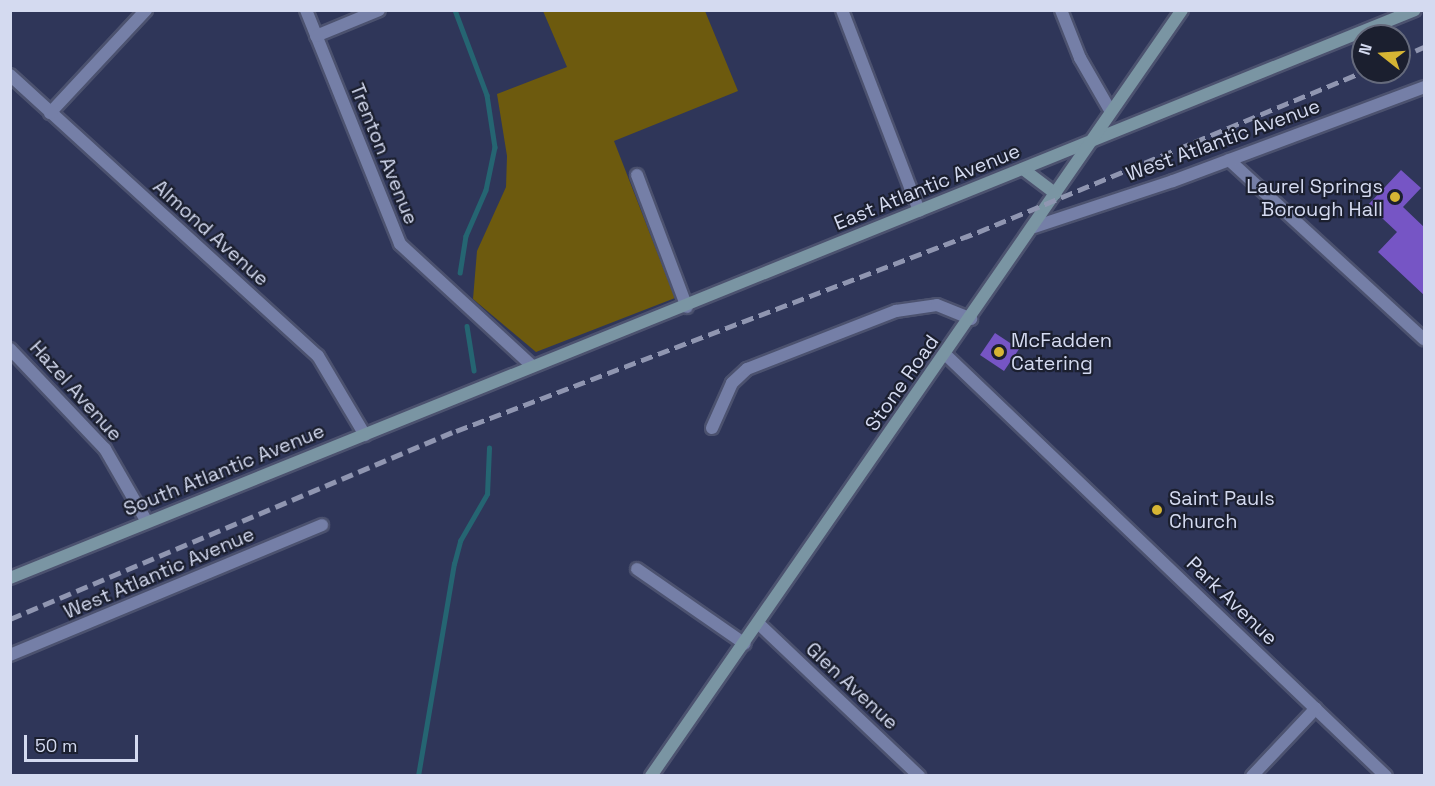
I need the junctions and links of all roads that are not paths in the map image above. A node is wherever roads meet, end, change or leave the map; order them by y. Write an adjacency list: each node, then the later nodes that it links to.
1 (146, 10): 12 (street)
2 (306, 10): 8 (street, Trenton Avenue)
3 (379, 10): 8 (street)
4 (842, 10): 18 (street)
5 (1061, 10): 11 (street)
6 (1182, 10): 11 (street, Stone Road)
7 (1415, 10): 13 (street, East Atlantic Avenue)
8 (316, 36): 25 (street, Trenton Avenue)
9 (12, 79): 12 (street, Almond Avenue)
10 (1425, 87): 14 (street, West Atlantic Avenue)
11 (1111, 112): 13 (street, Stone Road)
12 (50, 113): 28 (street, Almond Avenue)
13 (1091, 141): 15 (street, East Atlantic Avenue); 17 (street, Stone Road)
14 (1229, 160): 19 (street, West Atlantic Avenue); 22 (street)
15 (1023, 168): 17 (street); 18 (street, East Atlantic Avenue)
16 (636, 175): 20 (street)
17 (1056, 194): 19 (street, Stone Road)
18 (919, 211): 20 (street, East Atlantic Avenue)
19 (1034, 227): 21 (street, Stone Road)
20 (687, 307): 25 (street, East Atlantic Avenue)
21 (971, 319): 24 (street, Stone Road); 27 (street)
22 (1425, 339)
23 (10, 349): 29 (street, Hazel Avenue)
24 (946, 355): 33 (street, Stone Road); 36 (street, Park Avenue)
25 (532, 366): 26 (street, East Atlantic Avenue)
26 (453, 399): 28 (street, South Atlantic Avenue)
27 (712, 428)
28 (365, 435): 29 (street, South Atlantic Avenue)
29 (147, 522): 32 (street, South Atlantic Avenue)
30 (322, 525): 35 (street, West Atlantic Avenue)
31 (637, 568): 34 (street)
32 (10, 578)
33 (759, 624): 34 (street, Stone Road); 38 (street, Glen Avenue)
34 (745, 644): 37 (street, Stone Road)
35 (10, 655)
36 (1316, 708): 39 (street); 40 (street, Park Avenue)
37 (651, 776)
38 (919, 776)
39 (1252, 776)
40 (1386, 776)

